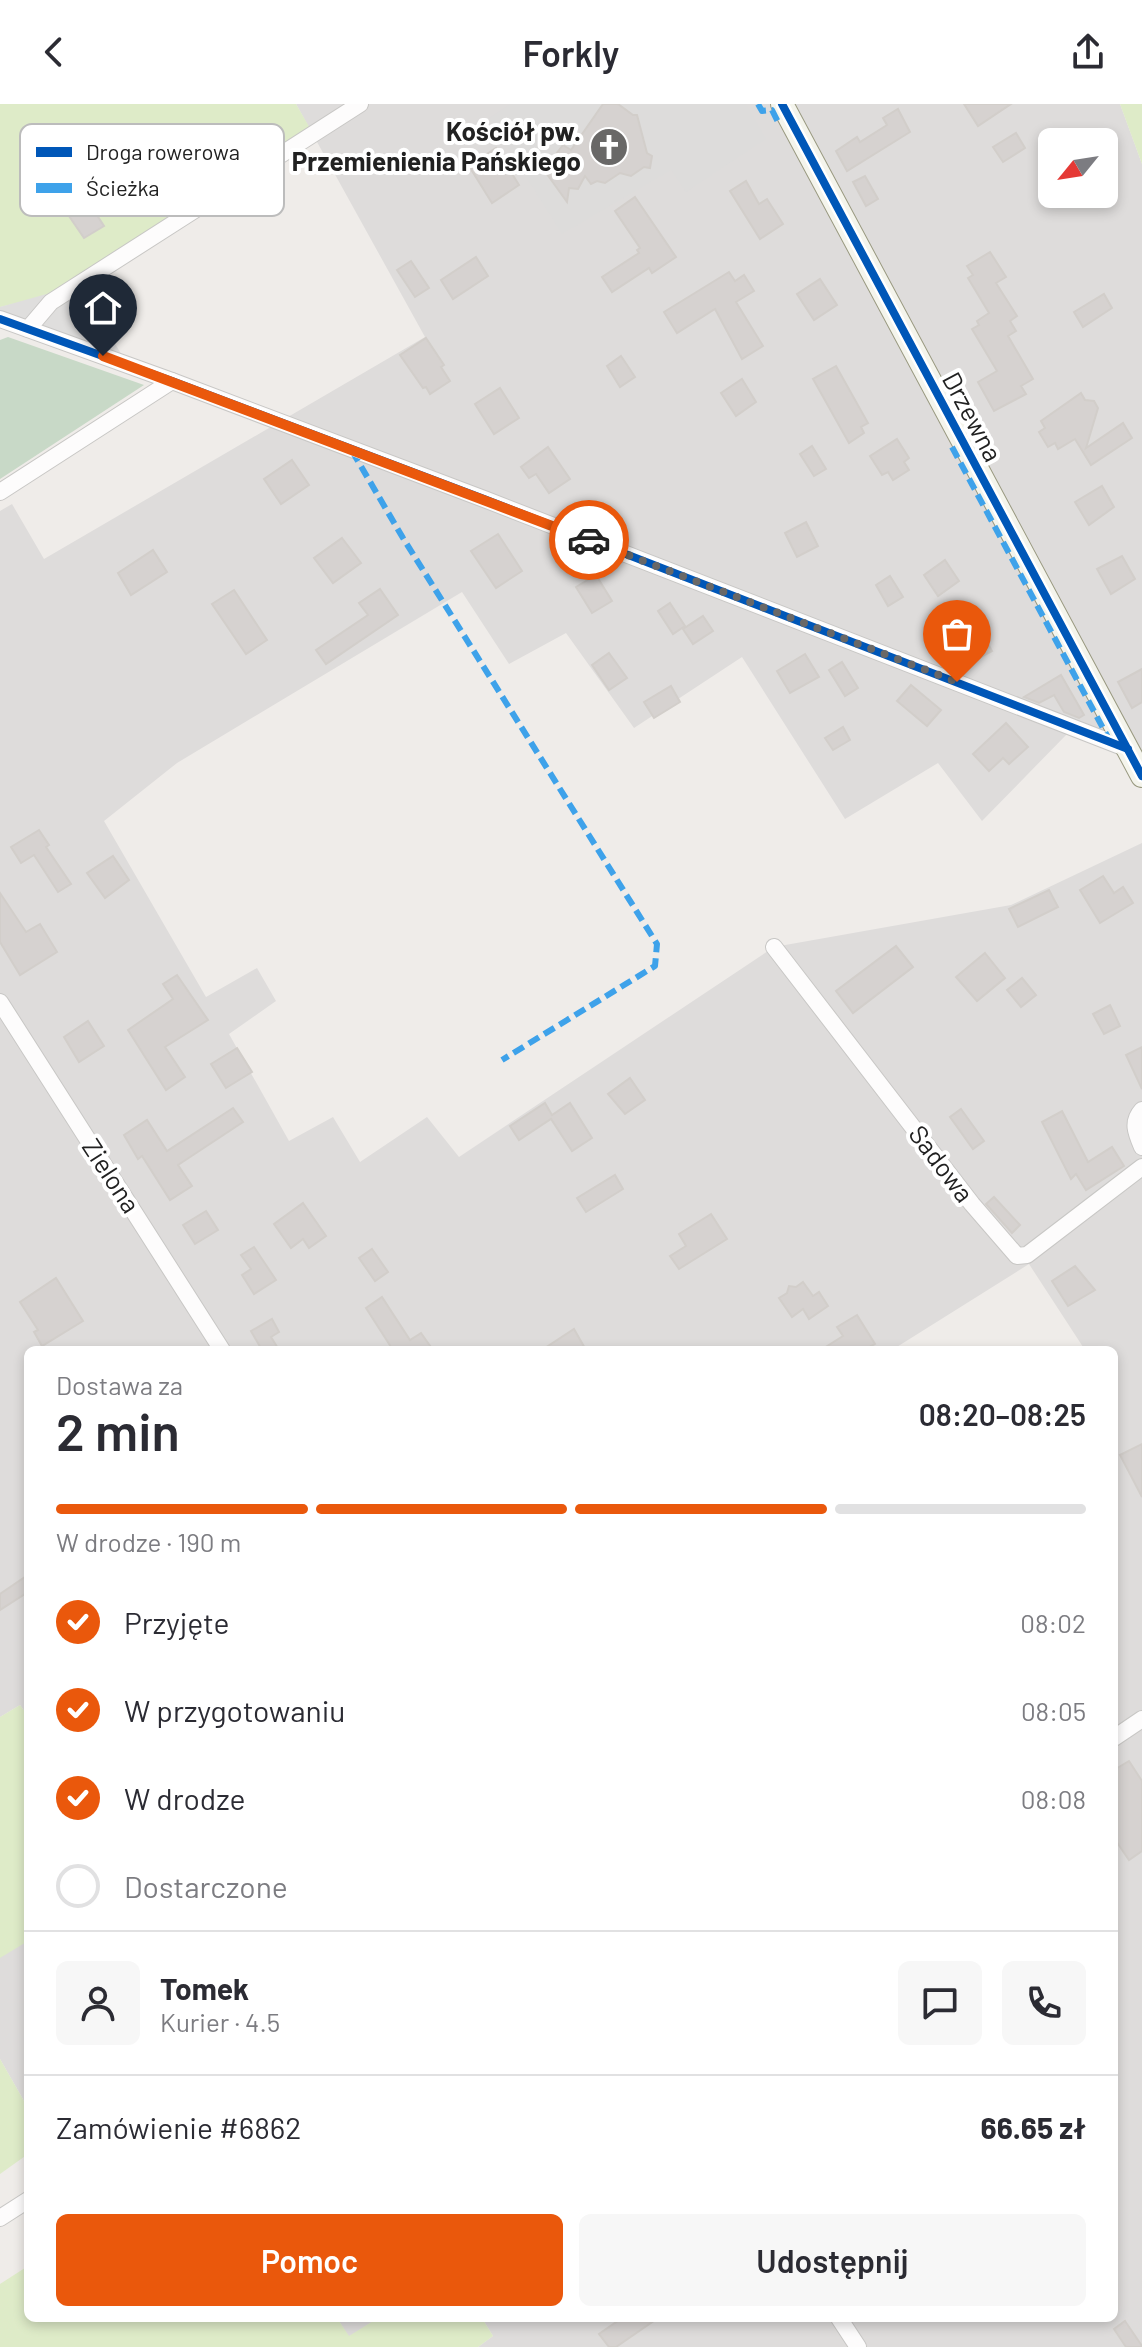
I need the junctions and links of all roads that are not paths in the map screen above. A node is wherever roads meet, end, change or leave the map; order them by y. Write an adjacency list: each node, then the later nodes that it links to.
1 (360, 104): 3 (street)
2 (782, 104): 9 (street, Drzewna)
3 (284, 153)
4 (185, 216): 6 (street)
5 (0, 319): 6 (street)
6 (28, 329): 7 (street)
7 (172, 381): 8 (street); 9 (street)
8 (0, 492)
9 (1128, 749): 10 (street, Drzewna)
10 (1142, 776)
11 (774, 947): 15 (street, Sadowa)
12 (0, 1002): 16 (street, Zielona)
13 (1142, 1110): 14 (street)
14 (1142, 1147)
15 (1142, 1167)
16 (219, 1346)
17 (1142, 1719): 18 (street)
18 (1118, 1735)
19 (24, 2203): 20 (street)
20 (0, 2218)
21 (842, 2322): 22 (street)
22 (858, 2347)

